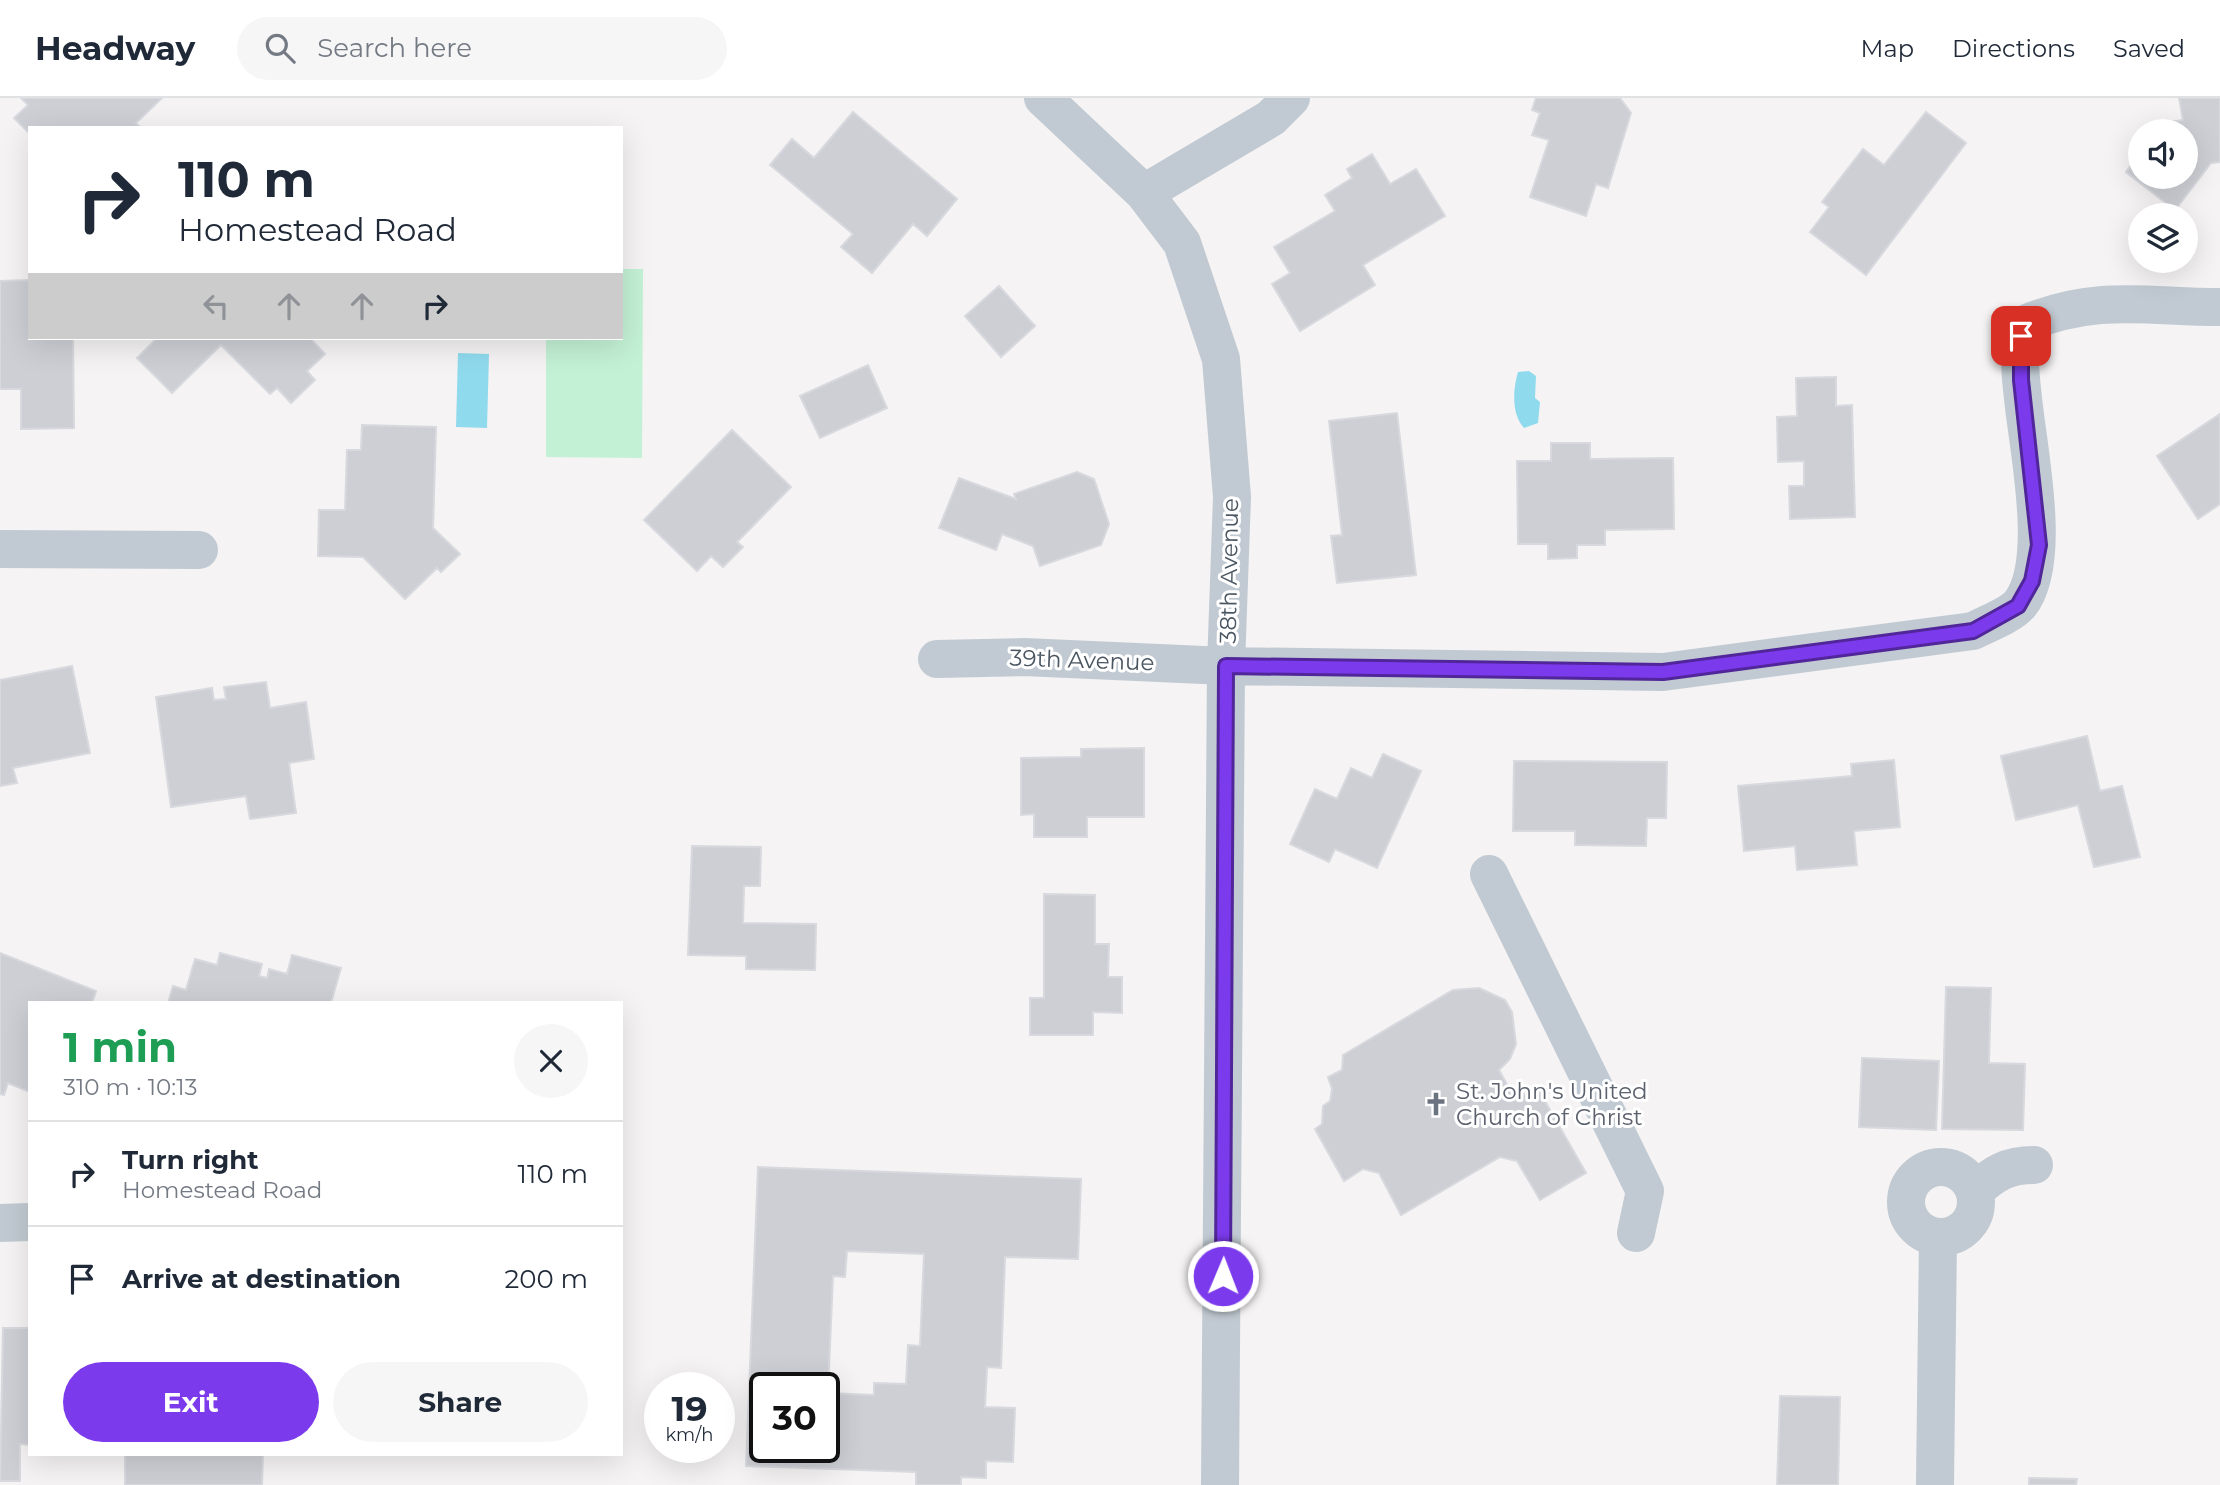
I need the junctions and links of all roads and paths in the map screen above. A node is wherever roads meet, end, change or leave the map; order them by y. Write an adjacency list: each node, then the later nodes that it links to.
1 (1043, 98): 3 (street, 38th Avenue)
2 (1291, 98): 3 (street)
3 (1144, 192): 8 (street, 38th Avenue)
4 (2220, 307): 8 (street, 39th Avenue)
5 (0, 549): 6 (street)
6 (199, 550)
7 (937, 659): 8 (street, 39th Avenue)
8 (1226, 666): 16 (street, 38th Avenue)
9 (1489, 874): 14 (street)
10 (2034, 1165): 11 (street)
11 (1975, 1191): 15 (street); 15 (street)
12 (28, 1222): 13 (street)
13 (0, 1223)
14 (1636, 1233)
15 (1938, 1237): 17 (street)
16 (1220, 1485)
17 (1935, 1485)

